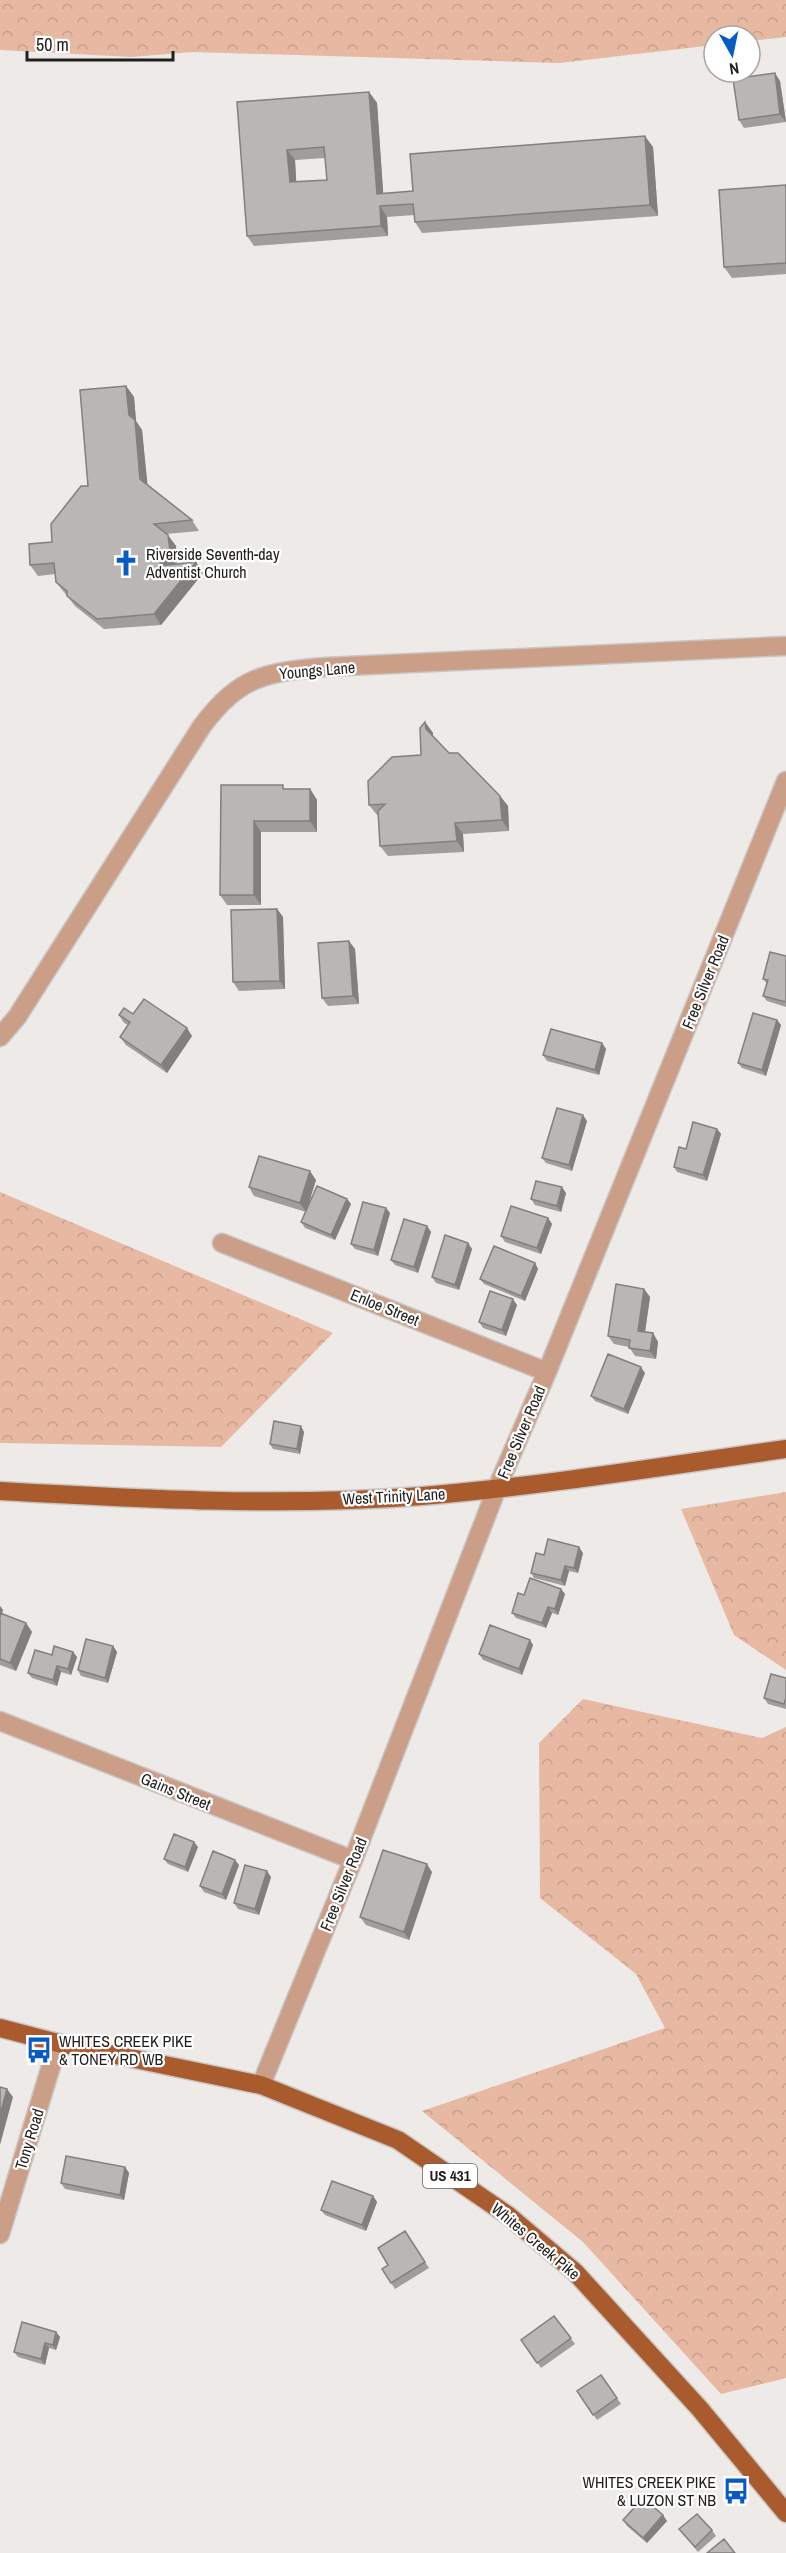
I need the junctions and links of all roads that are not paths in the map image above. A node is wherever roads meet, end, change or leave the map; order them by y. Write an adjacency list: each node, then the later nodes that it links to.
1 (786, 646): 3 (street, Youngs Lane)
2 (786, 781): 5 (street, Free Silver Road)
3 (0, 1037)
4 (222, 1243): 5 (street, Enloe Street)
5 (547, 1372): 7 (street, Free Silver Road)
6 (786, 1449): 7 (main road, West Trinity Lane)
7 (497, 1488): 8 (main road, West Trinity Lane); 10 (street, Free Silver Road)
8 (0, 1491)
9 (0, 1721): 10 (street, Gains Street)
10 (353, 1860): 13 (street, Free Silver Road)
11 (0, 2028): 12 (main road, Whites Creek Pike / US 431)
12 (58, 2043): 13 (main road, Whites Creek Pike / US 431); 14 (street, Tony Road)
13 (261, 2085): 15 (main road, Whites Creek Pike / US 431)
14 (0, 2234)
15 (786, 2513)

